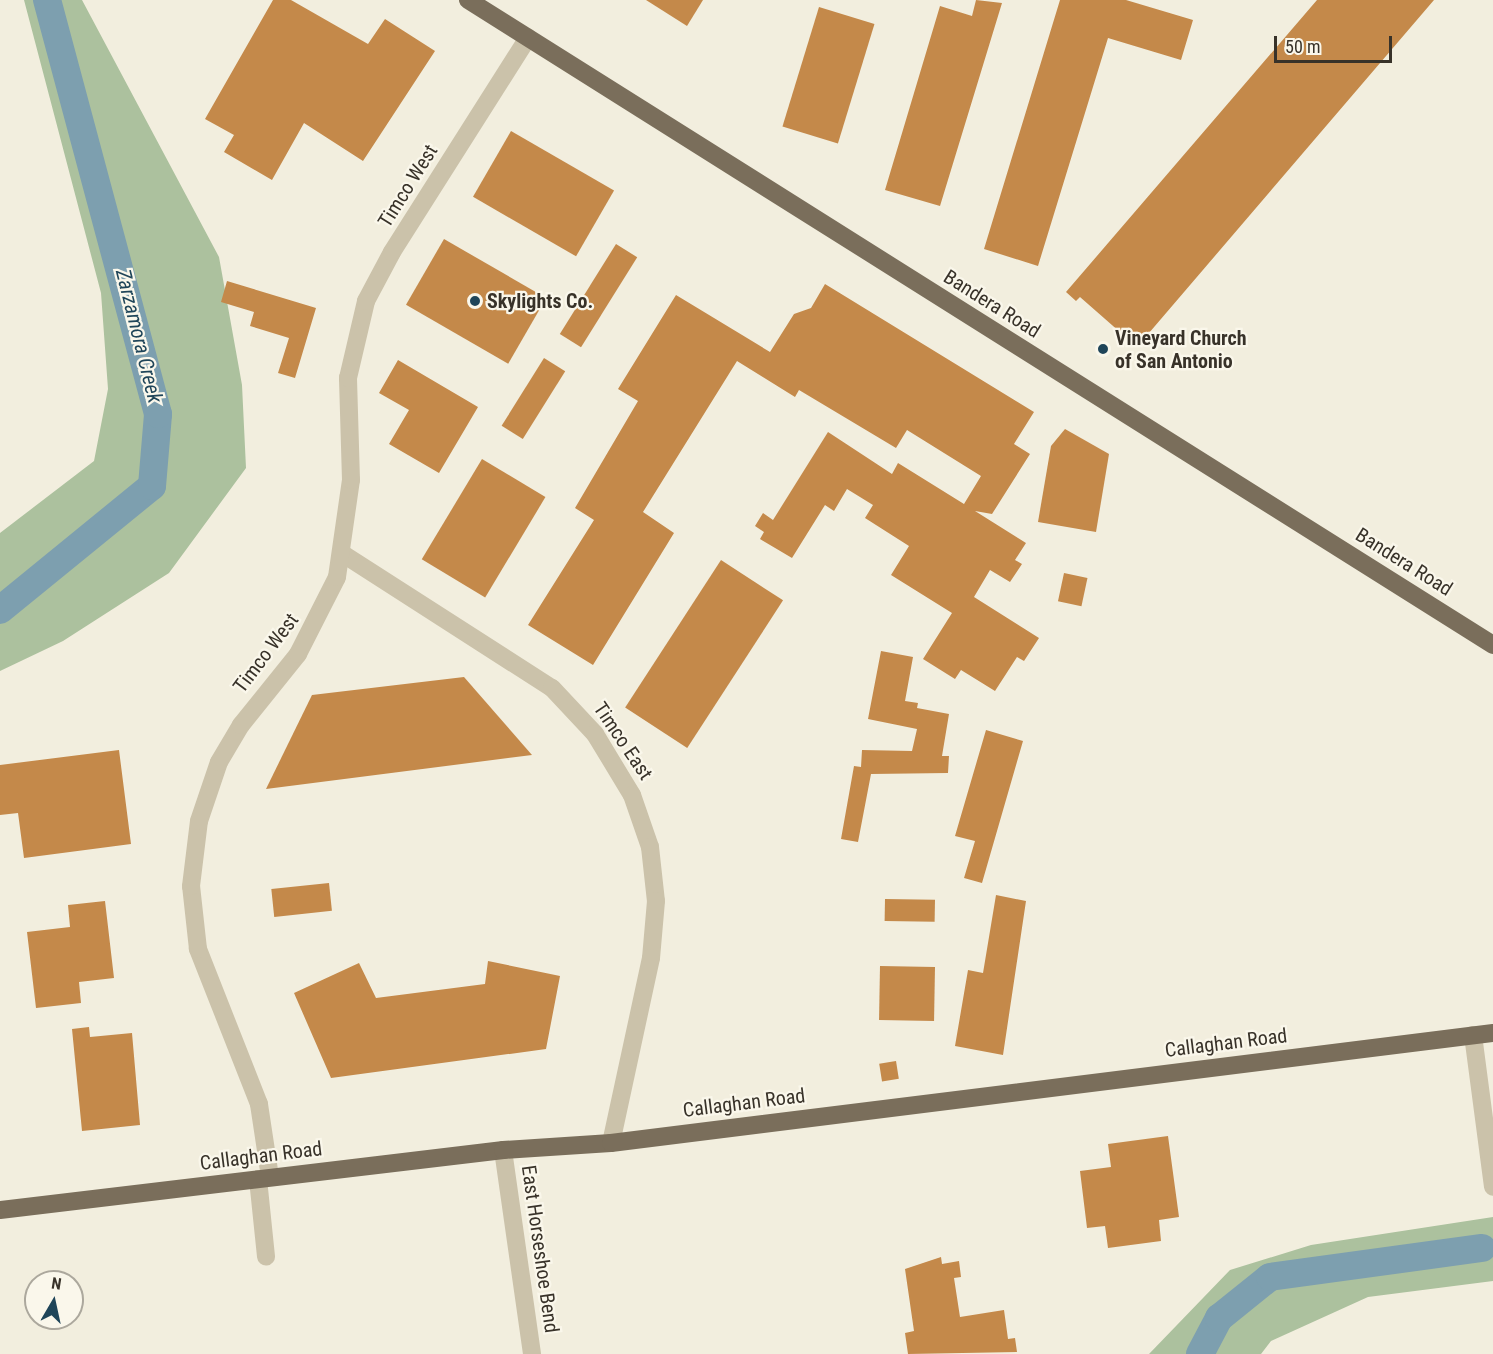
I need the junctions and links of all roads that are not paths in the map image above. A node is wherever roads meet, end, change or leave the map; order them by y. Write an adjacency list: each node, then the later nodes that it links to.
1 (468, 0): 2 (main road, Bandera Road)
2 (528, 38): 3 (street, Timco West); 4 (main road, Bandera Road)
3 (343, 554): 7 (street, Timco East); 9 (street, Timco West)
4 (1493, 645)
5 (1493, 1033): 6 (main road, Callaghan Road)
6 (1473, 1035): 7 (main road, Callaghan Road); 10 (street)
7 (611, 1143): 8 (main road, Callaghan Road)
8 (503, 1150): 9 (main road, Callaghan Road); 13 (street, East Horseshoe Bend)
9 (264, 1178): 11 (main road, Callaghan Road); 12 (street, Timco West)
10 (1493, 1187)
11 (0, 1210)
12 (266, 1257)
13 (532, 1354)

